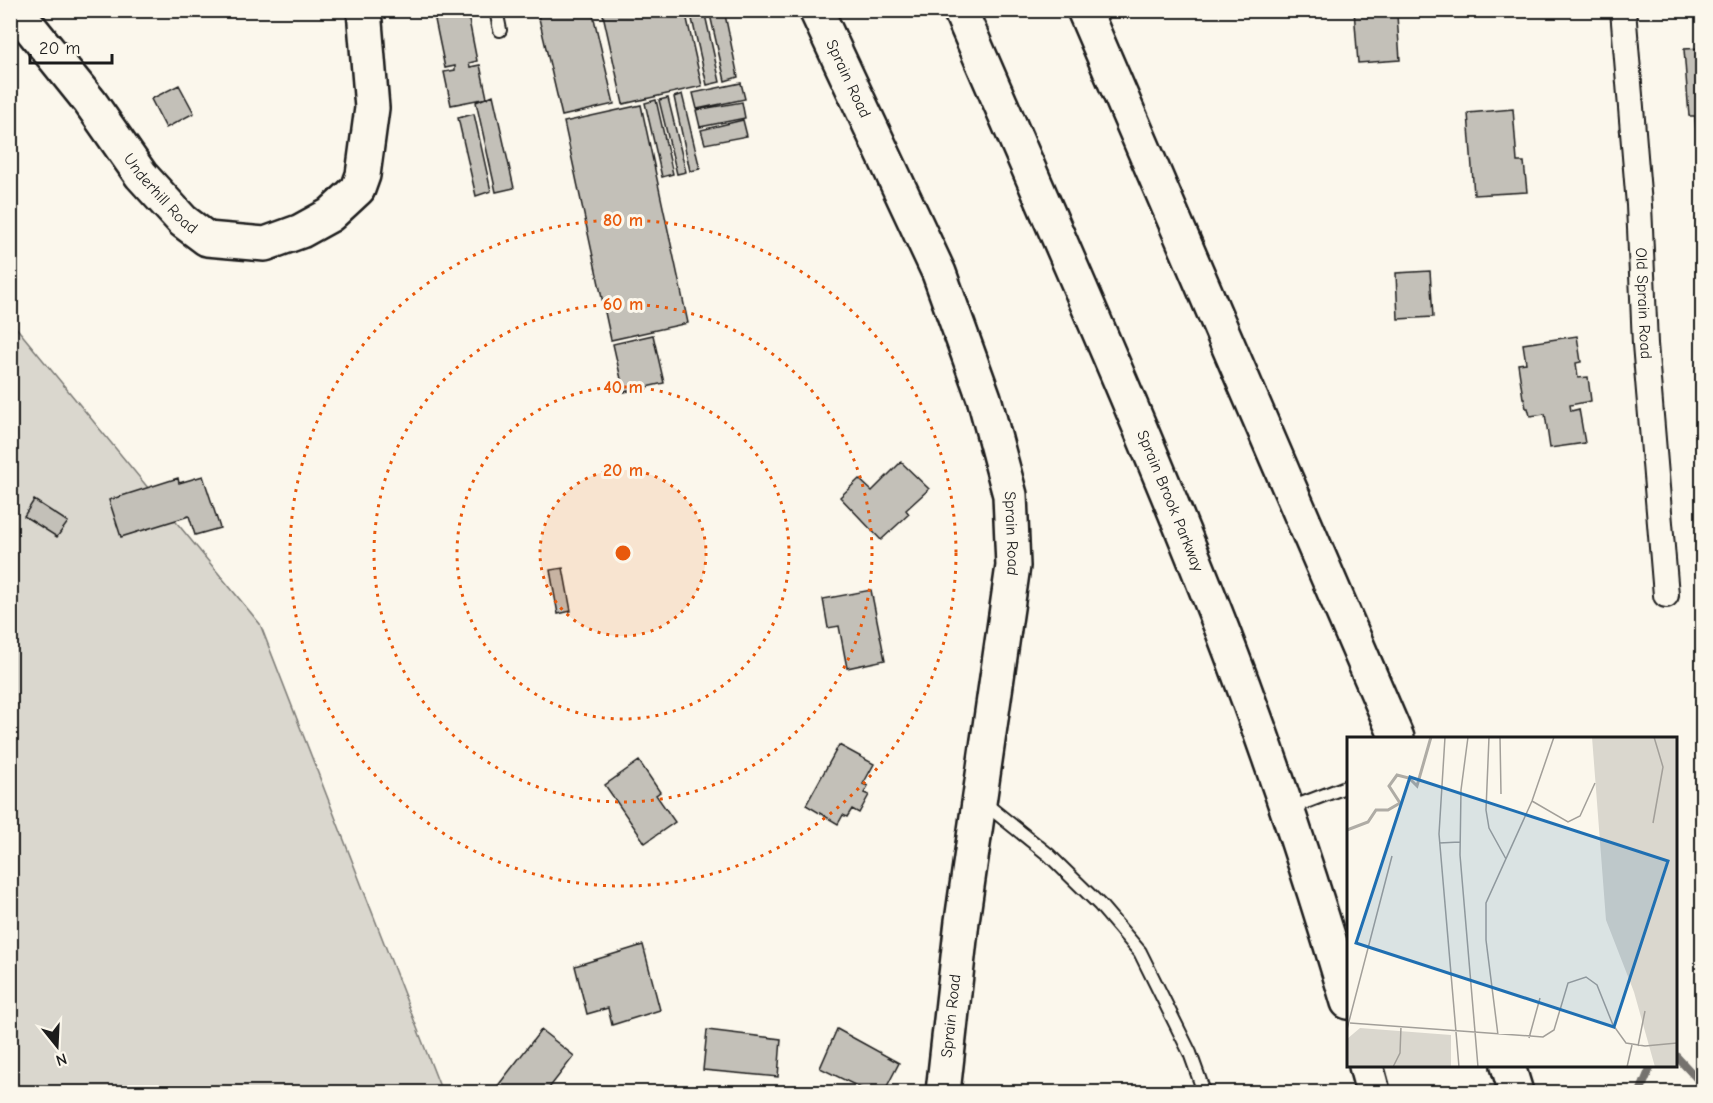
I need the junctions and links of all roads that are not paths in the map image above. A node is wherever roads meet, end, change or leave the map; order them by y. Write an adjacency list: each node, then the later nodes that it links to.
1 (16, 10): 2 (main road, Underhill Road)
2 (364, 10)
3 (496, 10): 8 (lane)
4 (816, 10): 12 (main road, Sprain Road)
5 (960, 10): 13 (main road, Sprain Brook Parkway)
6 (1084, 10): 10 (main road)
7 (1623, 10): 9 (street, Old Sprain Road)
8 (500, 30)
9 (1666, 596)
10 (1397, 737)
11 (1347, 786): 13 (lane)
12 (979, 799): 17 (main road, Sprain Road); 18 (lane)
13 (1287, 809): 14 (main road, Sprain Brook Parkway)
14 (1347, 999)
15 (1367, 1067): 19 (main road)
16 (1509, 1067): 20 (main road)
17 (943, 1092)
18 (1204, 1092)
19 (1373, 1092)
20 (1516, 1092)

